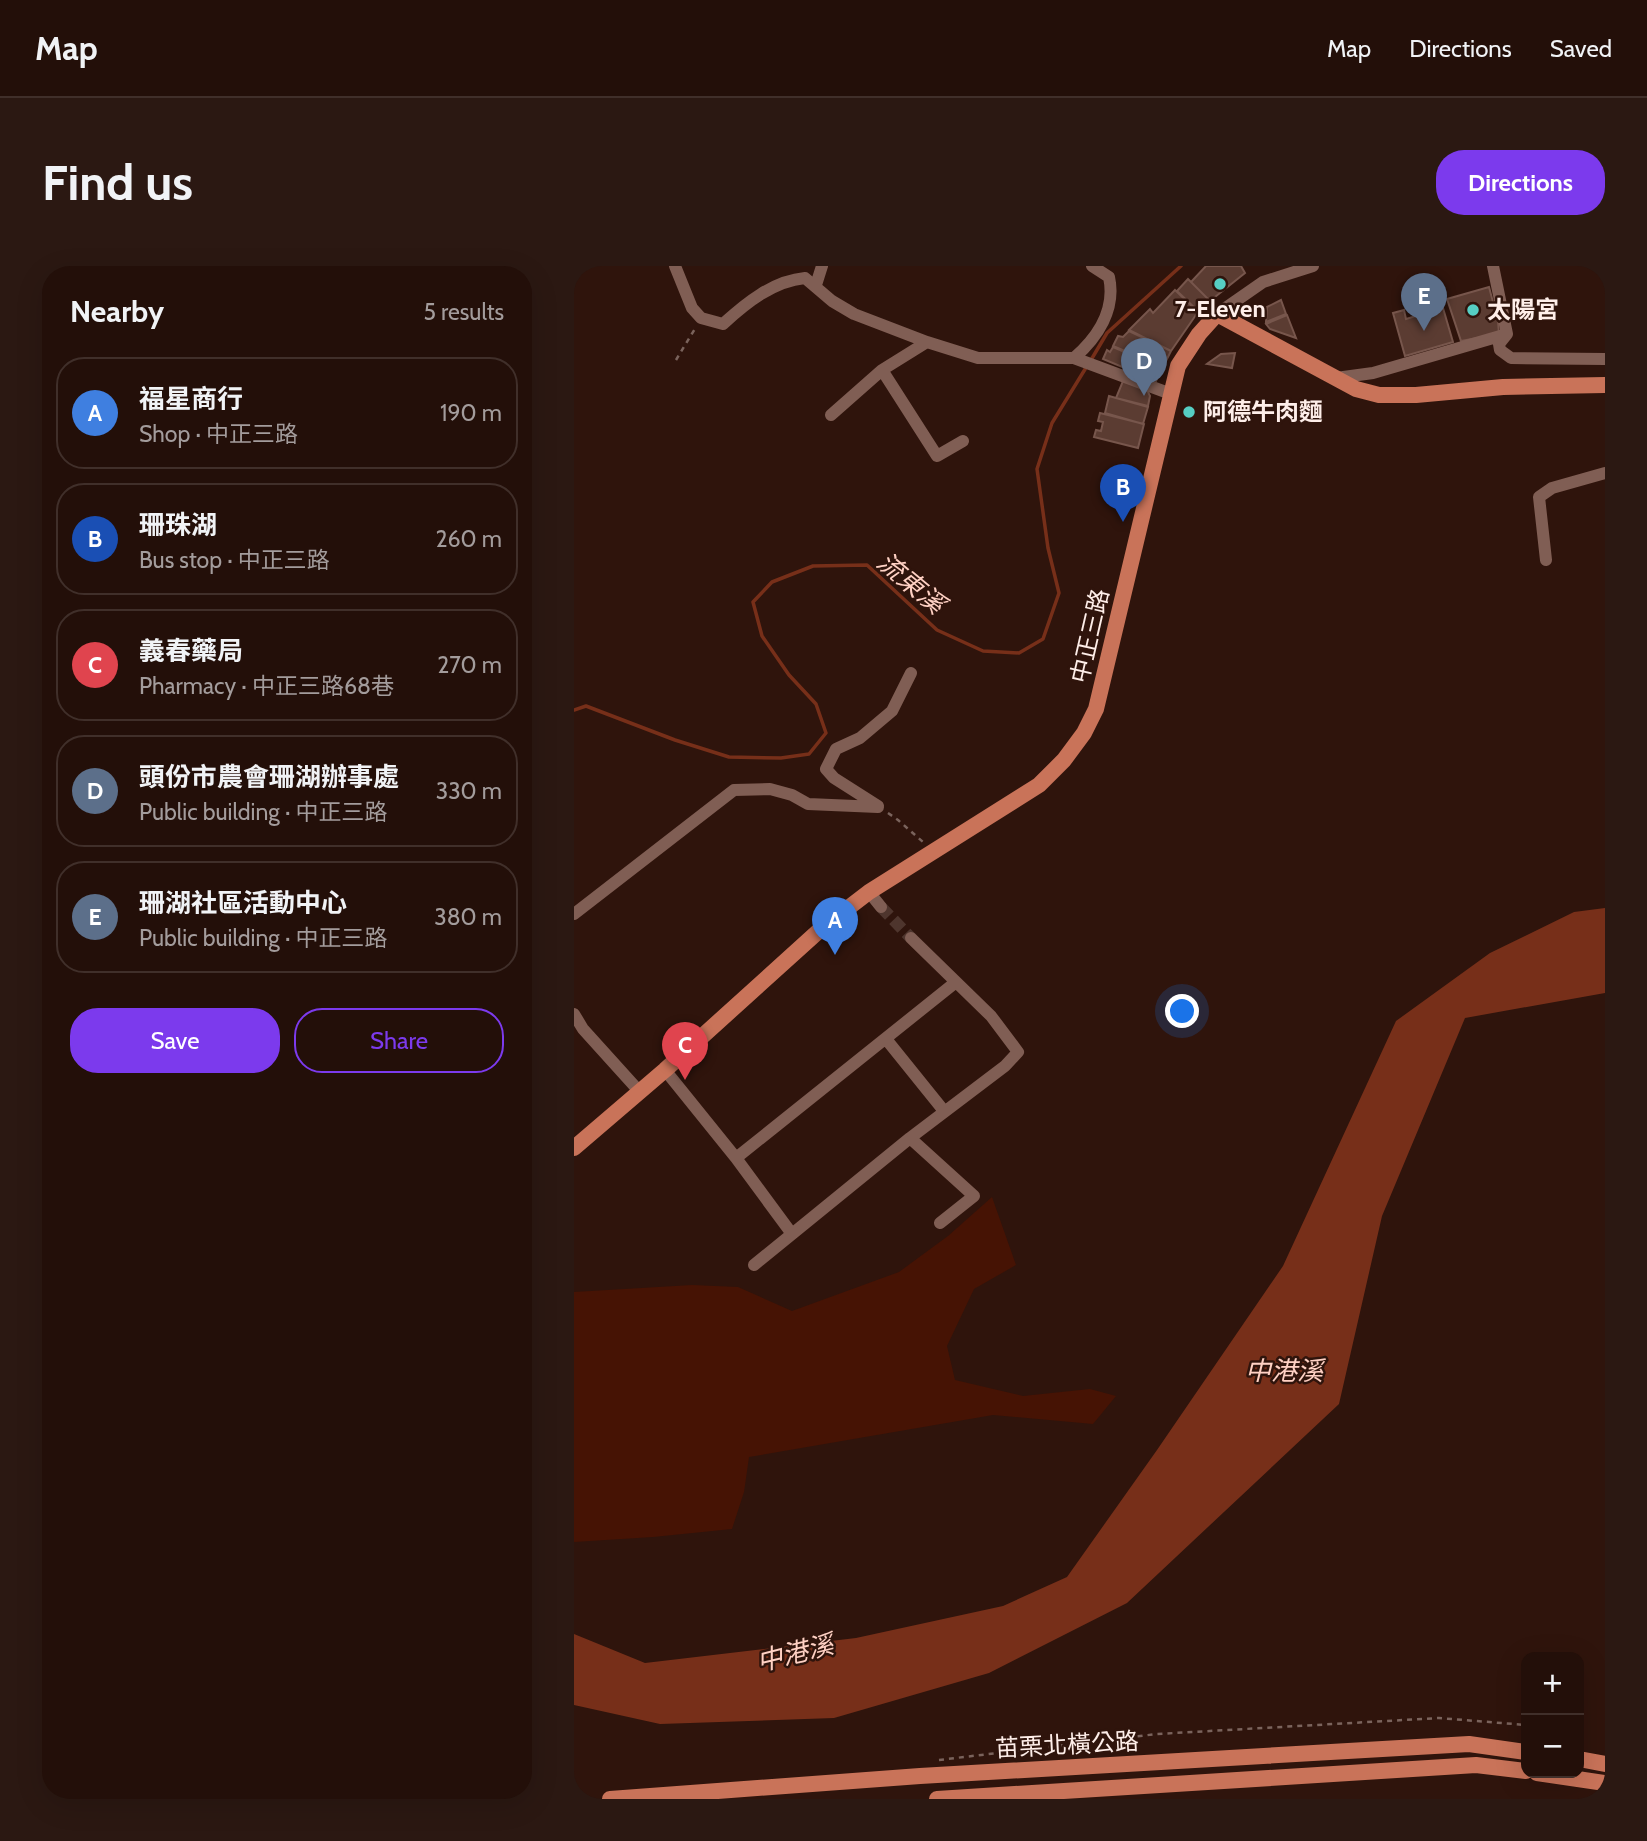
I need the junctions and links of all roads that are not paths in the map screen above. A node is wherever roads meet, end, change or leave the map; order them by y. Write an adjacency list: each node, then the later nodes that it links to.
1 (675, 266): 6 (street)
2 (822, 266): 6 (street)
3 (1092, 266): 10 (street)
4 (1313, 266): 7 (street)
5 (1493, 266): 8 (street)
6 (816, 285): 9 (street)
7 (1217, 314): 13 (main road); 15 (main road, 中正三路)
8 (1507, 334): 11 (street); 13 (street)
9 (927, 342): 10 (street); 12 (street)
10 (1074, 358): 15 (street)
11 (1605, 359)
12 (882, 370): 16 (street); 17 (street)
13 (1336, 378): 14 (main road)
14 (1605, 385)
15 (1171, 394): 21 (main road, 中正三路)
16 (831, 415)
17 (963, 441)
18 (1605, 473): 19 (street)
19 (1546, 560)
20 (911, 673): 23 (street)
21 (869, 892): 22 (street); 28 (main road, 中正三路)
22 (881, 907)
23 (574, 914)
24 (912, 938): 25 (street)
25 (956, 982): 27 (street); 30 (street)
26 (574, 1014): 29 (street)
27 (886, 1039): 30 (street); 33 (street)
28 (665, 1070): 29 (main road, 中正三路); 33 (street)
29 (639, 1091): 32 (main road, 中正三路)
30 (944, 1111): 31 (street)
31 (910, 1138): 34 (street); 35 (street)
32 (574, 1148)
33 (736, 1158): 35 (street)
34 (940, 1223)
35 (792, 1234): 36 (street)
36 (754, 1265)
37 (1521, 1751): 44 (main road, 苗栗北橫公路)
38 (1584, 1760): 39 (main road)
39 (1605, 1764)
40 (1521, 1770): 45 (main road, 苗栗北橫公路)
41 (1571, 1778): 42 (main road)
42 (1605, 1783)
43 (610, 1799): 44 (main road, 苗栗北橫公路)
44 (622, 1799)
45 (937, 1799)

